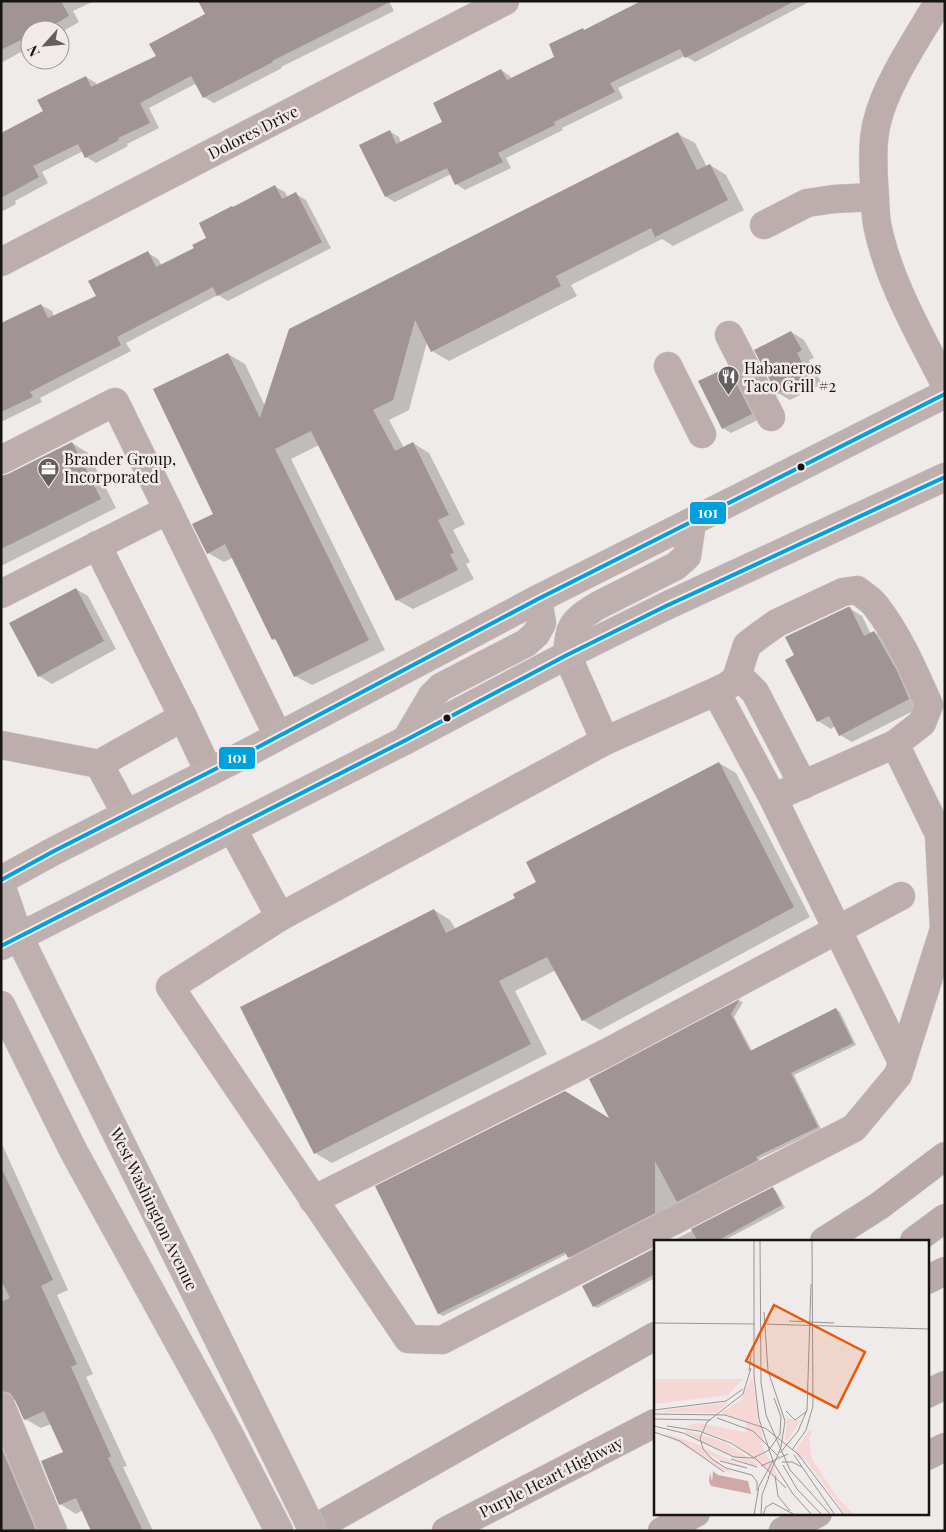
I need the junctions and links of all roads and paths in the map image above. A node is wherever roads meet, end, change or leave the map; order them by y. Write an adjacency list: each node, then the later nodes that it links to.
1 (505, 1): 5 (street, Dolores Drive)
2 (939, 1): 3 (street)
3 (875, 197): 4 (street); 8 (street)
4 (764, 225)
5 (1, 262)
6 (729, 334): 10 (street)
7 (668, 366): 11 (street)
8 (945, 384)
9 (945, 394): 15 (main road)
10 (771, 417)
11 (702, 434)
12 (1, 460): 14 (street)
13 (945, 477): 19 (main road)
14 (168, 510): 16 (street); 23 (street)
15 (692, 522): 18 (main road); 19 (main road)
16 (97, 545): 17 (street); 22 (street)
17 (1, 594)
18 (538, 599): 23 (main road); 24 (main road)
19 (567, 655): 24 (main road); 25 (street)
20 (736, 679): 21 (street); 26 (street); 30 (street)
21 (710, 694): 25 (street); 31 (street)
22 (183, 717): 28 (street); 29 (street)
23 (278, 736): 29 (main road)
24 (406, 740): 33 (main road)
25 (605, 741): 37 (street)
26 (895, 744): 30 (street); 41 (street)
27 (1, 745): 28 (street)
28 (99, 764): 32 (street)
29 (209, 772): 32 (main road)
30 (803, 785): 31 (street)
31 (773, 798): 38 (street)
32 (126, 814): 34 (main road)
33 (232, 828): 37 (street); 39 (main road)
34 (1, 880)
35 (1, 885): 39 (main road, West Washington Avenue)
36 (900, 896): 38 (street)
37 (280, 917): 43 (street)
38 (838, 930): 41 (street); 43 (street)
39 (10, 941): 62 (main road, West Washington Avenue, bridge)
40 (1, 1006): 61 (main road)
41 (902, 1062): 43 (street)
42 (945, 1156): 45 (highway)
43 (313, 1200)
44 (945, 1218): 46 (highway)
45 (826, 1240)
46 (915, 1240)
47 (945, 1270): 48 (highway)
48 (928, 1279)
49 (654, 1337): 62 (highway)
50 (945, 1385): 51 (highway)
51 (928, 1394)
52 (1, 1406): 60 (street)
53 (654, 1424): 63 (highway, Purple Heart Highway)
54 (945, 1447): 55 (highway)
55 (928, 1456)
56 (945, 1461): 57 (highway)
57 (928, 1468)
58 (694, 1514): 64 (highway)
59 (816, 1514): 65 (highway)
60 (53, 1531)
61 (279, 1531)
62 (312, 1531)
63 (446, 1531)
64 (662, 1531)
65 (783, 1531)

